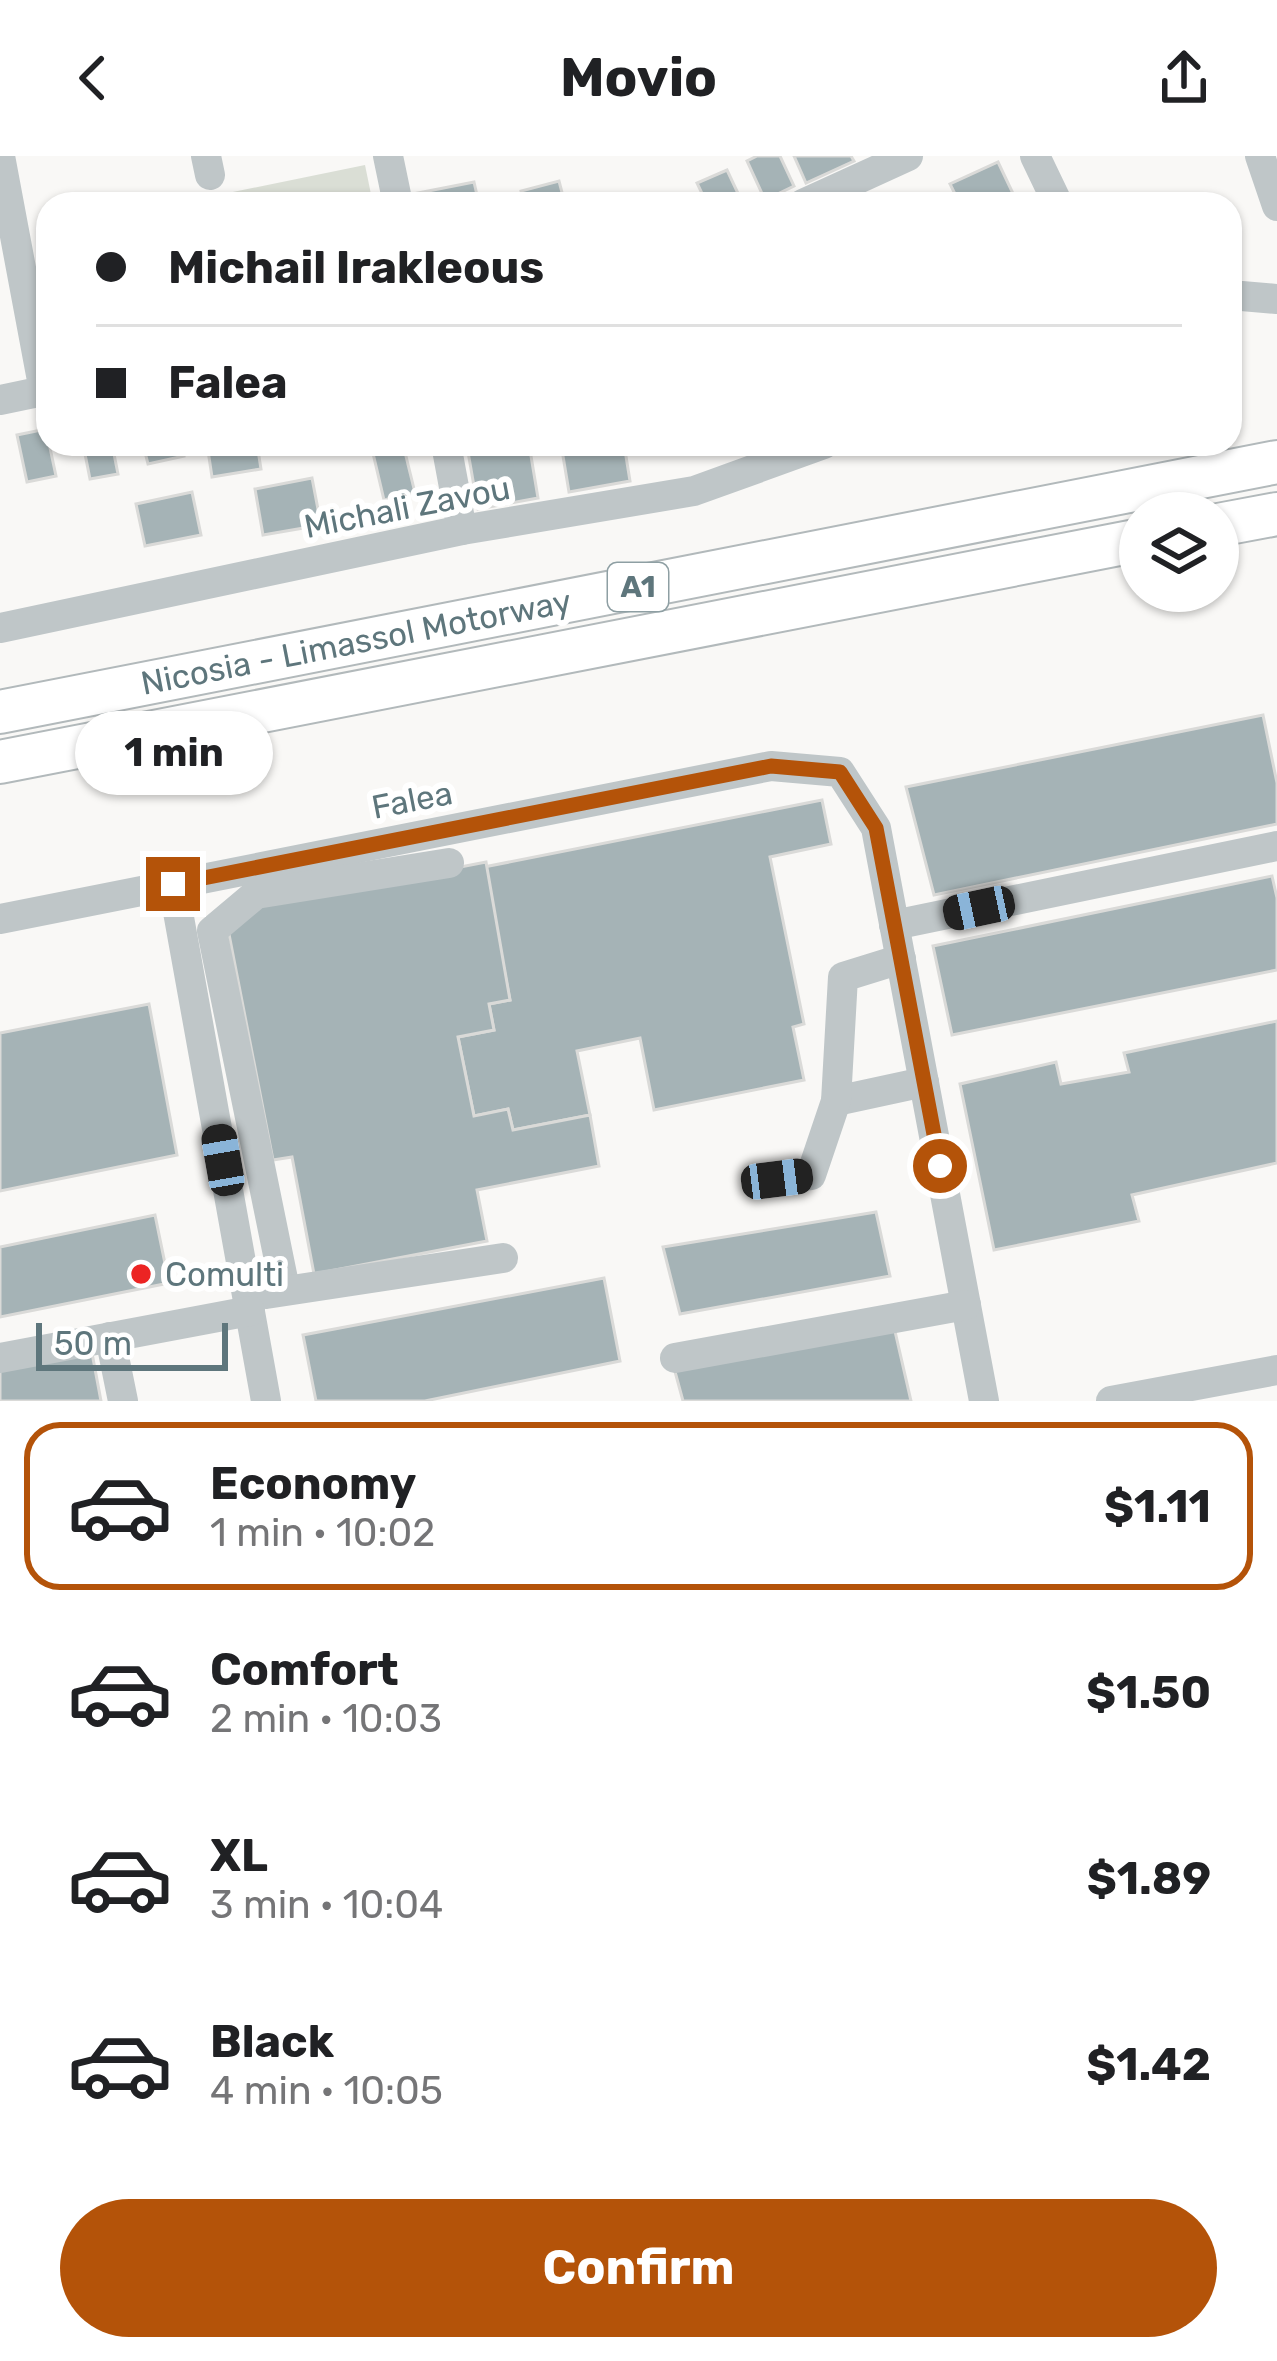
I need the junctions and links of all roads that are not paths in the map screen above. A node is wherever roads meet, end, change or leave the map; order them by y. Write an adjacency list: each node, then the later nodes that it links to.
1 (0, 156): 12 (street)
2 (388, 156): 6 (street)
3 (908, 156): 7 (street)
4 (1035, 156): 8 (street)
5 (1260, 156): 9 (street)
6 (396, 192)
7 (828, 192)
8 (1052, 192)
9 (1277, 206)
10 (1242, 297): 11 (street)
11 (1277, 299)
12 (36, 339)
13 (36, 392): 14 (street)
14 (0, 400)
15 (448, 456): 20 (street)
16 (791, 456): 20 (street, Michali Zavou)
17 (1277, 462): 23 (highway, Nicosia - Limassol Motorway / A1)
18 (1277, 514): 19 (highway)
19 (1239, 521)
20 (462, 530): 22 (street, Michali Zavou)
21 (1119, 544): 24 (highway, Nicosia - Limassol Motorway / A1)
22 (0, 628)
23 (0, 712)
24 (0, 762)
25 (1277, 846): 29 (street)
26 (449, 863): 35 (street)
27 (173, 884): 28 (street, Falea); 29 (street, Falea); 36 (street)
28 (0, 919)
29 (894, 925): 30 (street)
30 (901, 959): 31 (street); 32 (street)
31 (924, 1082): 32 (street); 37 (street)
32 (836, 1101): 33 (street)
33 (777, 1179)
34 (503, 1258): 35 (street)
35 (285, 1289): 36 (street)
36 (249, 1305): 38 (street); 43 (street)
37 (966, 1305): 40 (street); 44 (street)
38 (110, 1337): 39 (street); 42 (street)
39 (0, 1358)
40 (675, 1358)
41 (1277, 1370): 45 (street)
42 (123, 1401)
43 (266, 1401)
44 (984, 1401)
45 (1111, 1401)

